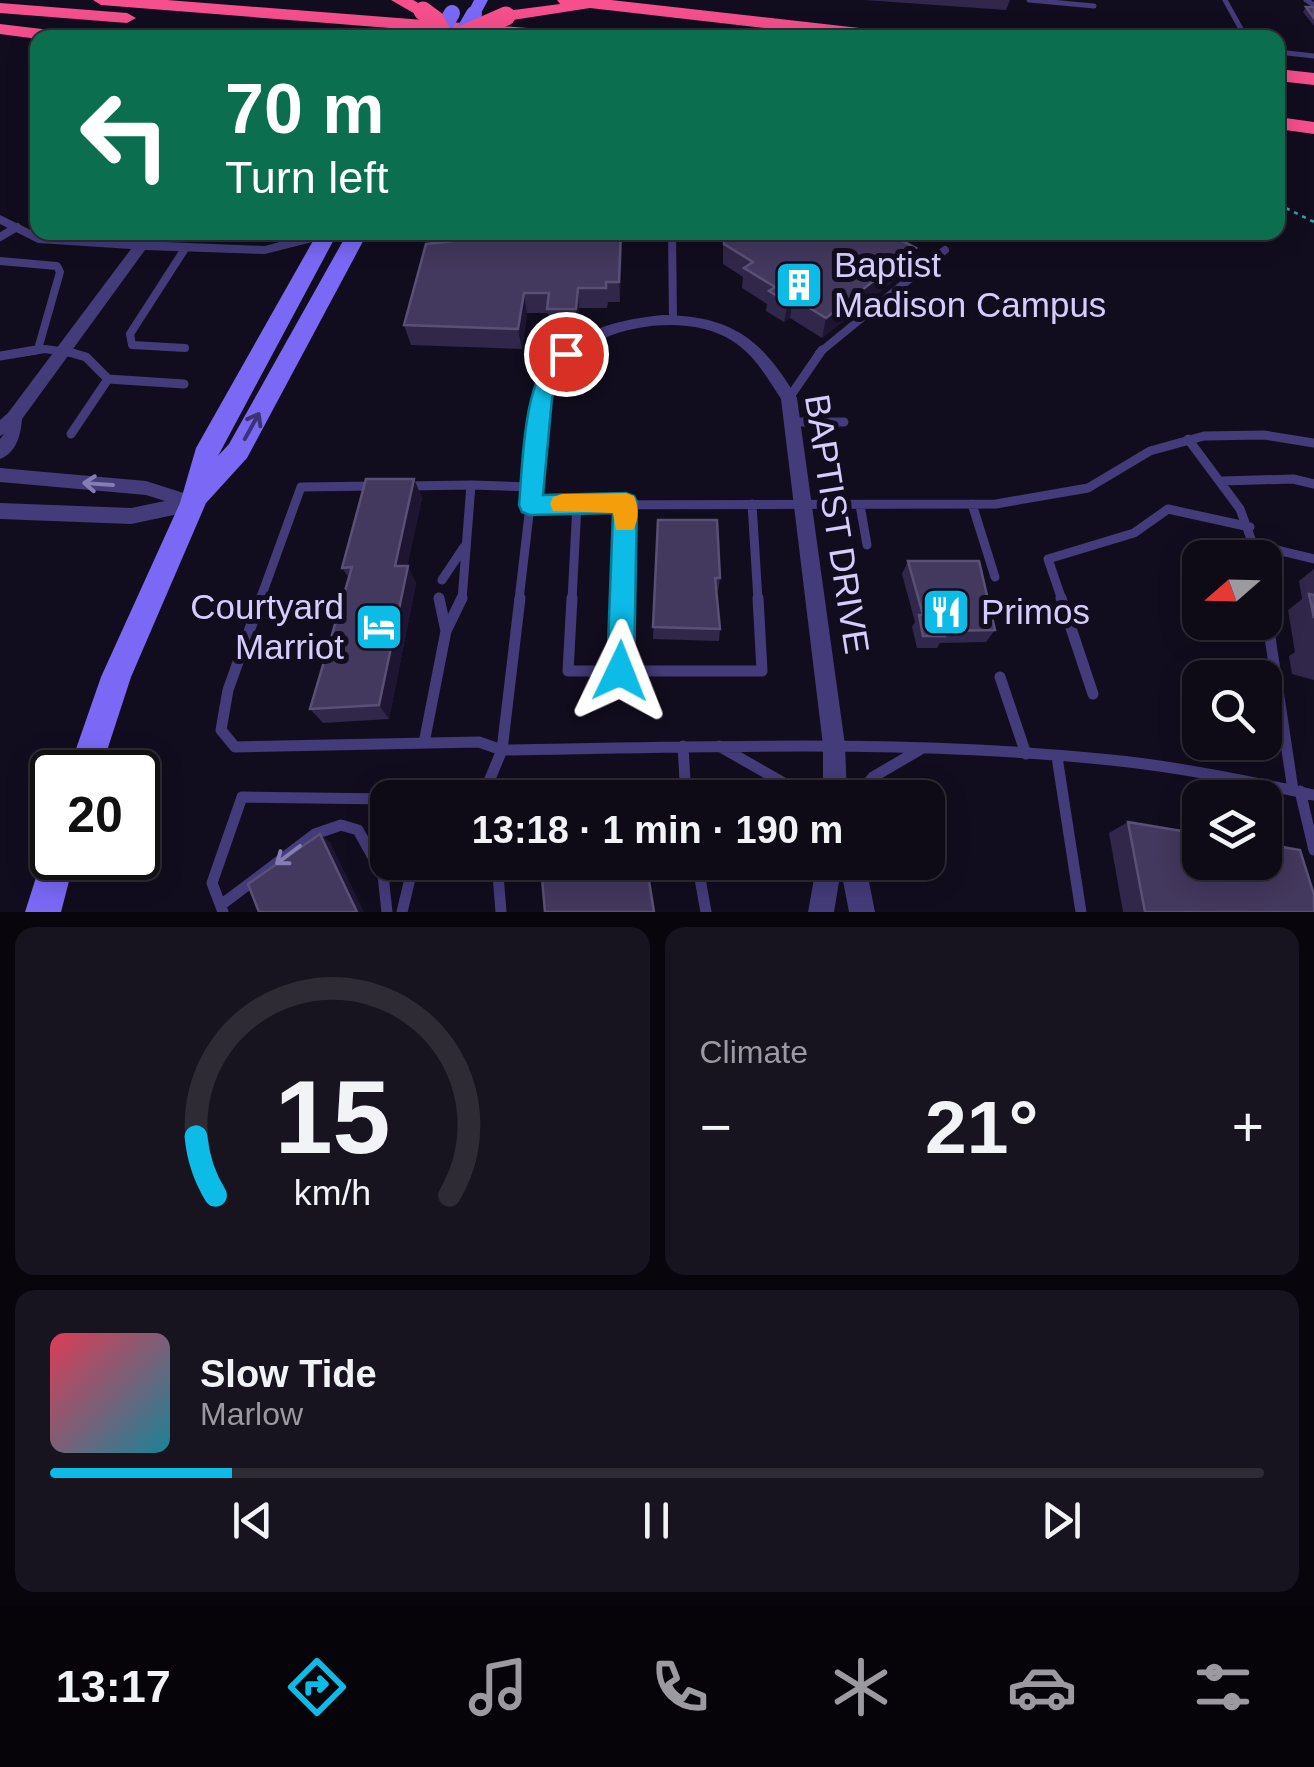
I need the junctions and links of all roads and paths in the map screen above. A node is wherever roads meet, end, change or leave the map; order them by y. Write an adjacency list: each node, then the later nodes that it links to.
1 (101, 0): 15 (highway)
2 (399, 0): 12 (highway, bridge)
3 (565, 0): 9 (highway)
4 (1029, 0): 7 (lane)
5 (1225, 0): 17 (lane)
6 (1306, 0): 8 (lane)
7 (1070, 2): 10 (lane)
8 (1314, 5)
9 (616, 6): 12 (highway, bridge); 16 (highway)
10 (1094, 6)
11 (0, 8): 14 (highway)
12 (455, 26)
13 (0, 29): 18 (highway)
14 (270, 30)
15 (489, 30)
16 (832, 30)
17 (1242, 30)
18 (30, 33)
19 (1285, 53): 20 (lane)
20 (1314, 56)
21 (1285, 77): 22 (highway)
22 (1314, 79)
23 (1285, 87): 24 (highway)
24 (1314, 89)
25 (1285, 125): 26 (highway)
26 (1314, 131): 27 (highway)
27 (1285, 132)
28 (1285, 208): 30 (path)
29 (0, 219): 31 (street)
30 (1314, 222)
31 (17, 227): 32 (street); 33 (lane)
32 (30, 234)
33 (0, 237)
34 (55, 240): 39 (street)
35 (301, 240): 41 (street)
36 (323, 240): 44 (main road)
37 (354, 240): 67 (main road, one-way to 37)
38 (672, 240): 45 (lane)
39 (141, 245): 40 (street); 46 (street)
40 (186, 247): 41 (street); 47 (lane)
41 (265, 250): 44 (street)
42 (945, 250): 52 (lane)
43 (0, 261): 48 (lane)
44 (305, 274): 67 (main road)
45 (673, 321): 52 (street, BAPTIST DRIVE); 60 (street, BAPTIST DRIVE)
46 (65, 348): 48 (lane); 50 (lane); 55 (street)
47 (185, 348)
48 (38, 349): 49 (lane)
49 (0, 356)
50 (108, 379): 51 (lane); 56 (lane)
51 (184, 384)
52 (790, 398): 53 (street, BAPTIST DRIVE)
53 (793, 422): 54 (lane); 70 (street, BAPTIST DRIVE)
54 (844, 422)
55 (7, 424): 59 (street)
56 (71, 434)
57 (1188, 439): 58 (lane); 62 (lane); 72 (lane)
58 (1314, 443)
59 (0, 452)
60 (536, 463): 65 (lane)
61 (0, 476): 67 (street, one-way to 61)
62 (1223, 481): 63 (lane); 75 (lane)
63 (1314, 484)
64 (471, 485): 65 (lane); 78 (lane); 89 (lane)
65 (532, 487): 73 (lane)
66 (626, 502): 68 (lane); 69 (lane); 86 (lane)
67 (192, 503): 74 (street); 94 (main road)
68 (577, 504): 73 (lane); 86 (lane)
69 (752, 504): 70 (lane); 86 (lane)
70 (801, 504): 71 (lane); 91 (street, BAPTIST DRIVE)
71 (860, 504): 72 (lane); 77 (lane)
72 (972, 504): 81 (lane)
73 (530, 505): 95 (lane)
74 (0, 510)
75 (1250, 527): 76 (lane); 88 (lane)
76 (1254, 540)
77 (867, 544)
78 (464, 548): 82 (lane); 84 (lane)
79 (1282, 551): 80 (lane)
80 (1314, 558)
81 (995, 577)
82 (442, 580)
83 (439, 598): 84 (lane)
84 (446, 632): 89 (lane)
85 (1271, 640): 103 (lane)
86 (620, 671)
87 (1000, 677): 96 (lane)
88 (1093, 694)
89 (424, 743): 95 (lane)
90 (716, 745): 91 (lane); 92 (lane); 100 (lane)
91 (834, 745): 93 (lane); 101 (street, BAPTIST DRIVE)
92 (683, 746): 95 (lane); 99 (lane)
93 (924, 748): 96 (lane); 102 (lane)
94 (91, 750)
95 (502, 750): 98 (lane)
96 (1026, 754): 97 (lane)
97 (1058, 757): 103 (lane); 121 (lane)
98 (490, 780)
99 (685, 780)
100 (778, 780)
101 (835, 780)
102 (871, 780)
103 (1297, 790): 104 (lane); 106 (lane)
104 (1314, 794)
105 (370, 799): 113 (lane)
106 (1314, 850)
107 (52, 880): 114 (main road)
108 (410, 880): 116 (lane)
109 (499, 880): 117 (lane)
110 (700, 880): 118 (lane)
111 (825, 880): 119 (street)
112 (857, 880): 120 (street)
113 (222, 909): 115 (lane, one-way to 113)
114 (43, 912)
115 (387, 912)
116 (402, 912)
117 (500, 912)
118 (706, 912)
119 (821, 912)
120 (862, 912)
121 (1080, 912)

